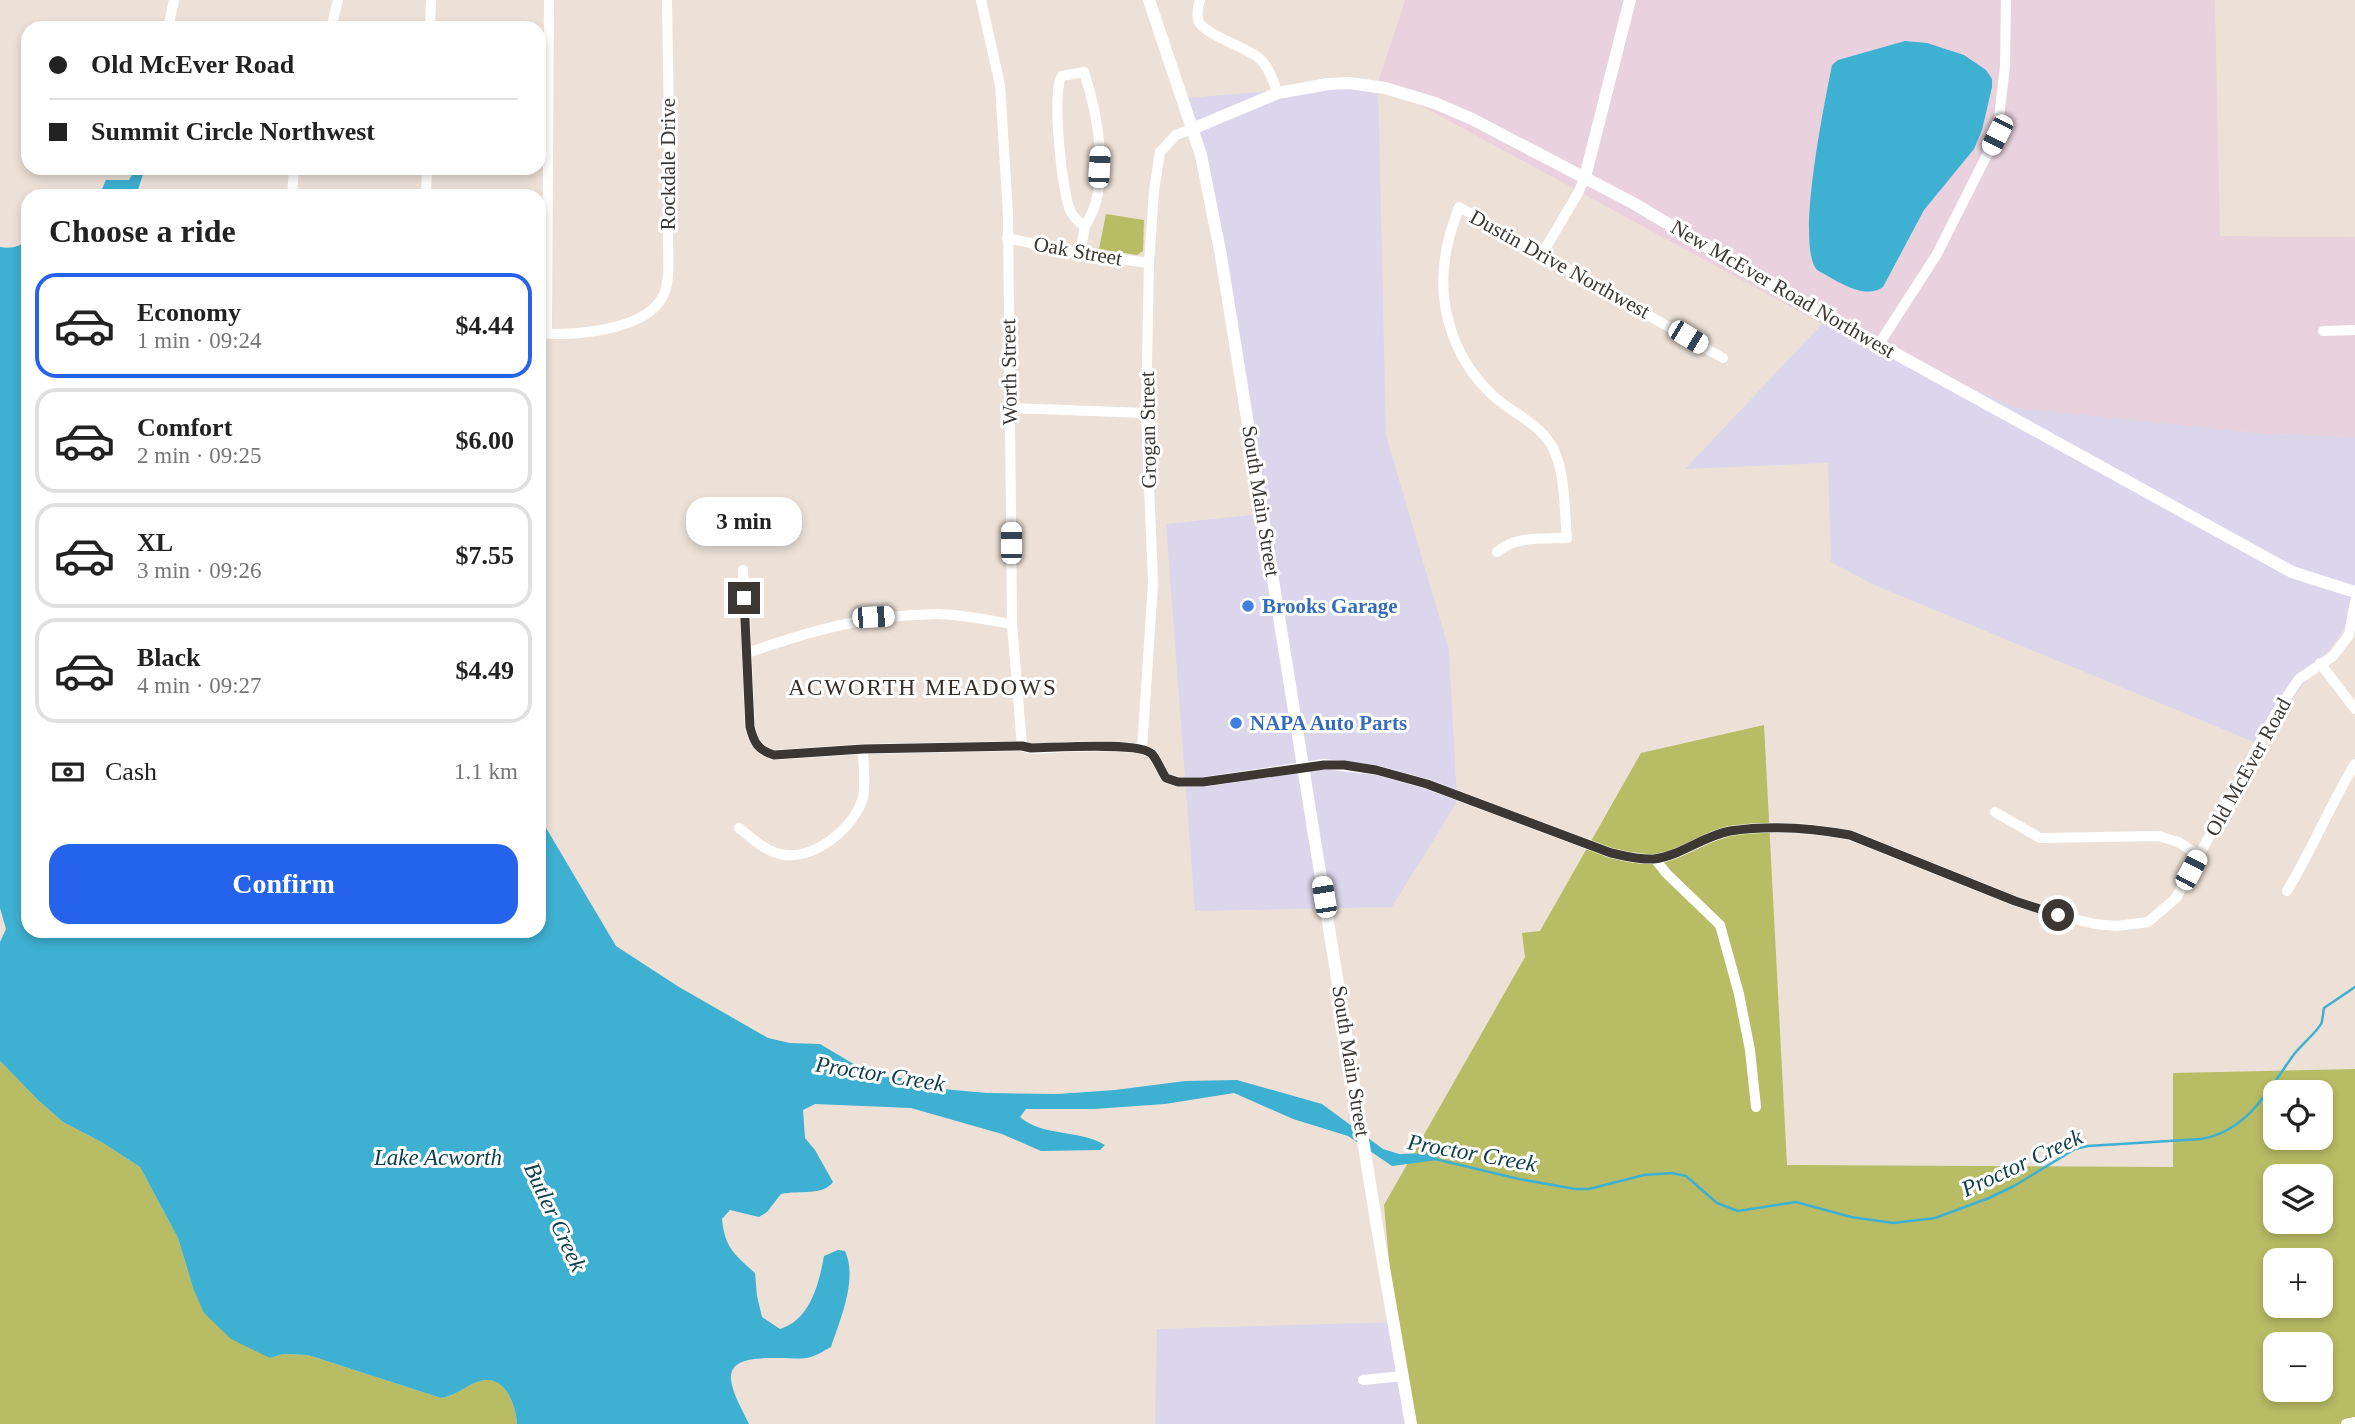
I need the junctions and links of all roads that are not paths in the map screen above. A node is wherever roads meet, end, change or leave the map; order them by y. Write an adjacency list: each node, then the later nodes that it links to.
1 (174, 0): 11 (street)
2 (338, 0): 12 (street)
3 (430, 0): 13 (street)
4 (549, 0): 16 (street)
5 (667, 0): 25 (street, Rockdale Drive)
6 (981, 0): 19 (street, Worth Street)
7 (1149, 0): 15 (street, South Main Street)
8 (1200, 0): 14 (street)
9 (1630, 0): 17 (street)
10 (2006, 0): 26 (street)
11 (170, 21)
12 (333, 21)
13 (430, 21)
14 (1278, 93): 15 (street, New McEver Road Northwest); 17 (street, New McEver Road Northwest)
15 (1192, 129): 22 (street, Grogan Street); 42 (street, South Main Street)
16 (546, 166)
17 (1585, 177): 21 (street); 26 (street, New McEver Road Northwest)
18 (1085, 226): 18 (street); 20 (street)
19 (1007, 238): 20 (street, Oak Street); 28 (street, Worth Street)
20 (1080, 254): 22 (street, Oak Street)
21 (1542, 254): 27 (street, Dustin Drive Northwest); 30 (street, Dustin Drive Northwest)
22 (1149, 263): 29 (street, Grogan Street)
23 (2355, 330): 24 (street)
24 (2323, 331)
25 (546, 333)
26 (1879, 344): 32 (street, New McEver Road Northwest)
27 (1723, 358)
28 (1010, 408): 29 (street); 34 (street, Worth Street)
29 (1146, 413): 40 (street, Grogan Street)
30 (1497, 552)
31 (743, 570): 35 (street)
32 (2355, 592)
33 (2355, 601): 36 (street, Old McEver Road)
34 (1012, 624): 35 (street); 38 (street, Worth Street)
35 (747, 653): 39 (street)
36 (2320, 663): 37 (street); 45 (street, Old McEver Road)
37 (2355, 709)
38 (1022, 746): 39 (street); 40 (street)
39 (863, 749): 44 (street)
40 (1142, 749): 42 (street, Old McEver Road)
41 (2355, 764): 47 (street)
42 (1304, 766): 46 (street, Old McEver Road); 49 (street, South Main Street)
43 (1995, 812): 45 (street)
44 (739, 828)
45 (2199, 855): 46 (street, Old McEver Road)
46 (1655, 859): 48 (street)
47 (2287, 891)
48 (1756, 1107)
49 (1402, 1376): 50 (street); 52 (street, South Main Street)
50 (1363, 1380)
51 (2355, 1422): 53 (street)
52 (1410, 1424)
53 (2346, 1424)

